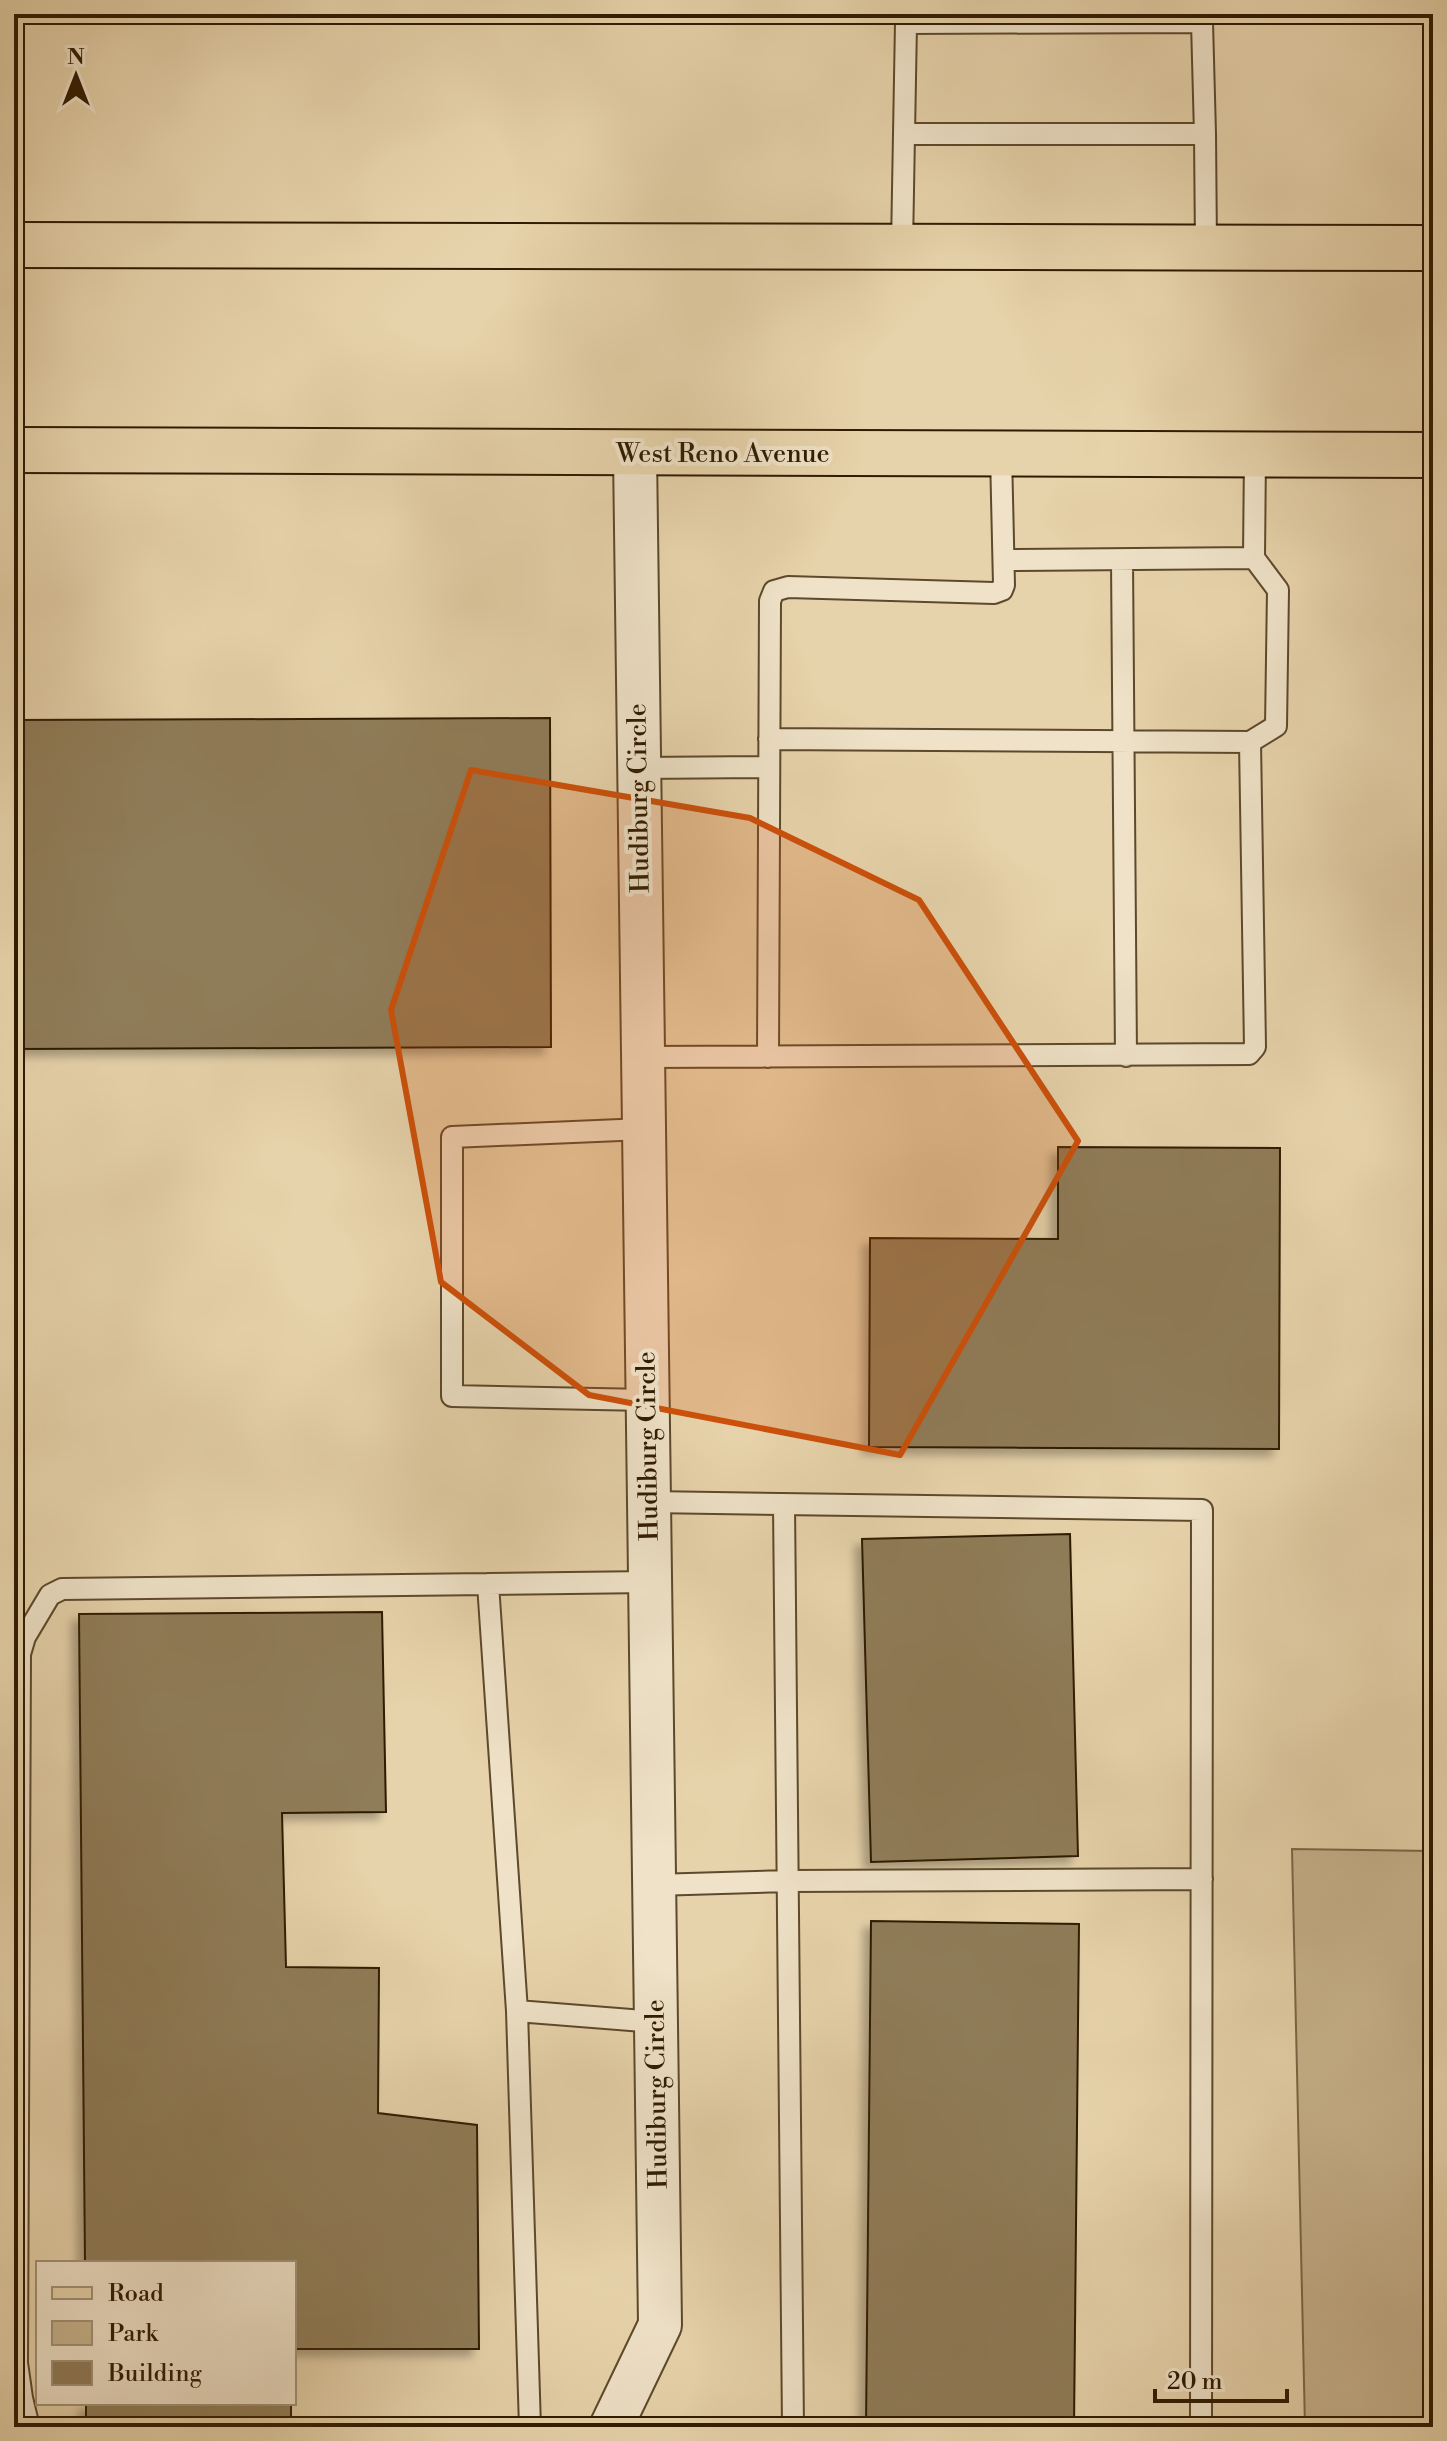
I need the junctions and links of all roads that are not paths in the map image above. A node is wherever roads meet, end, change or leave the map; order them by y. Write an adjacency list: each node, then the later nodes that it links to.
1 (937, 18): 2 (lane); 3 (lane)
2 (904, 134): 3 (lane); 5 (lane)
3 (1205, 134): 6 (lane)
4 (14, 245): 5 (main road)
5 (902, 246): 6 (main road)
6 (1206, 247): 7 (main road)
7 (1433, 248)
8 (14, 450): 9 (main road, West Reno Avenue)
9 (635, 454): 10 (main road, West Reno Avenue); 20 (street, Hudiburg Circle)
10 (1001, 454): 11 (main road, West Reno Avenue); 14 (lane)
11 (1255, 454): 12 (main road, West Reno Avenue); 13 (lane)
12 (1433, 455)
13 (1254, 558): 15 (lane); 18 (lane)
14 (1004, 560): 15 (lane); 16 (lane)
15 (1122, 561): 17 (lane)
16 (769, 739): 17 (lane); 19 (lane)
17 (1123, 741): 18 (lane); 21 (lane)
18 (1250, 742): 21 (lane)
19 (769, 767): 20 (lane); 23 (lane)
20 (639, 768): 22 (street, Hudiburg Circle)
21 (1126, 1056): 23 (lane)
22 (643, 1057): 23 (lane); 24 (street, Hudiburg Circle)
23 (768, 1057)
24 (644, 1129): 25 (street, Hudiburg Circle); 25 (lane)
25 (647, 1400): 26 (street, Hudiburg Circle)
26 (649, 1502): 27 (lane); 28 (street, Hudiburg Circle)
27 (784, 1504): 30 (lane); 31 (lane)
28 (650, 1582): 29 (lane); 32 (street, Hudiburg Circle)
29 (488, 1584): 33 (lane); 35 (lane)
30 (1202, 1879): 31 (lane); 39 (lane)
31 (788, 1881): 32 (lane); 38 (lane)
32 (654, 1885): 34 (street, Hudiburg Circle)
33 (517, 2011): 34 (lane); 36 (lane)
34 (656, 2022): 37 (street, Hudiburg Circle)
35 (29, 2427)
36 (530, 2427)
37 (611, 2427)
38 (793, 2427)
39 (1201, 2427)

